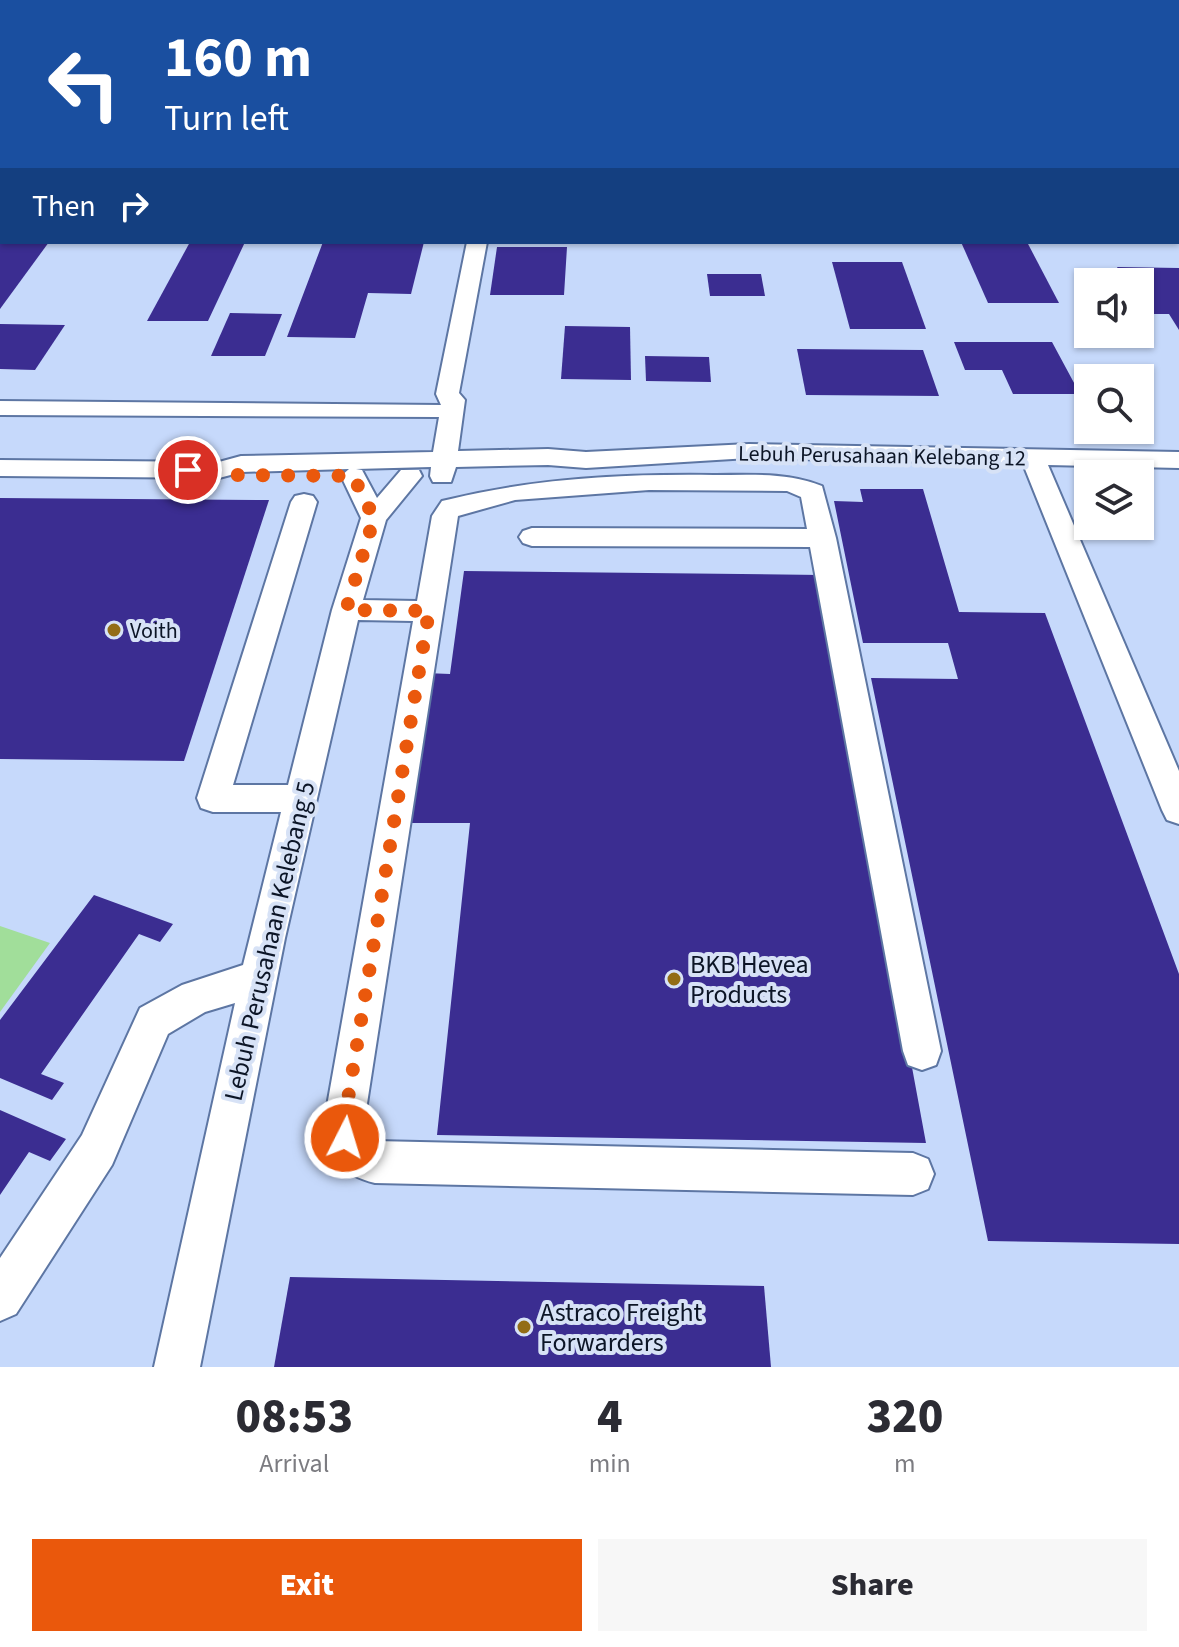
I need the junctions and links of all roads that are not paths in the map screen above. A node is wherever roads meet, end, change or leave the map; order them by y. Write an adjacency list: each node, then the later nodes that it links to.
1 (477, 244): 2 (street)
2 (442, 402): 3 (street); 8 (street)
3 (0, 408)
4 (1033, 459): 5 (street, Lebuh Perusahaan Kelebang 12); 8 (street, Lebuh Perusahaan Kelebang 12); 17 (street)
5 (1179, 460)
6 (0, 468): 7 (street, Lebuh Perusahaan Kelebang 12)
7 (219, 470): 8 (street, Lebuh Perusahaan Kelebang 12); 9 (street, Lebuh Perusahaan Kelebang 12)
8 (430, 470): 9 (street, Lebuh Perusahaan Kelebang 12); 11 (street, Lebuh Perusahaan Kelebang 5)
9 (353, 476): 11 (street)
10 (304, 502): 16 (street)
11 (374, 518): 14 (street, Lebuh Perusahaan Kelebang 5)
12 (532, 537): 13 (street)
13 (823, 538): 15 (street); 19 (street)
14 (346, 610): 15 (street); 16 (street, Lebuh Perusahaan Kelebang 5)
15 (429, 611): 20 (street)
16 (301, 799): 18 (street, Lebuh Perusahaan Kelebang 5)
17 (1179, 810)
18 (259, 977): 21 (street); 22 (street, Lebuh Perusahaan Kelebang 5)
19 (922, 1051)
20 (913, 1174)
21 (0, 1298)
22 (177, 1367)

